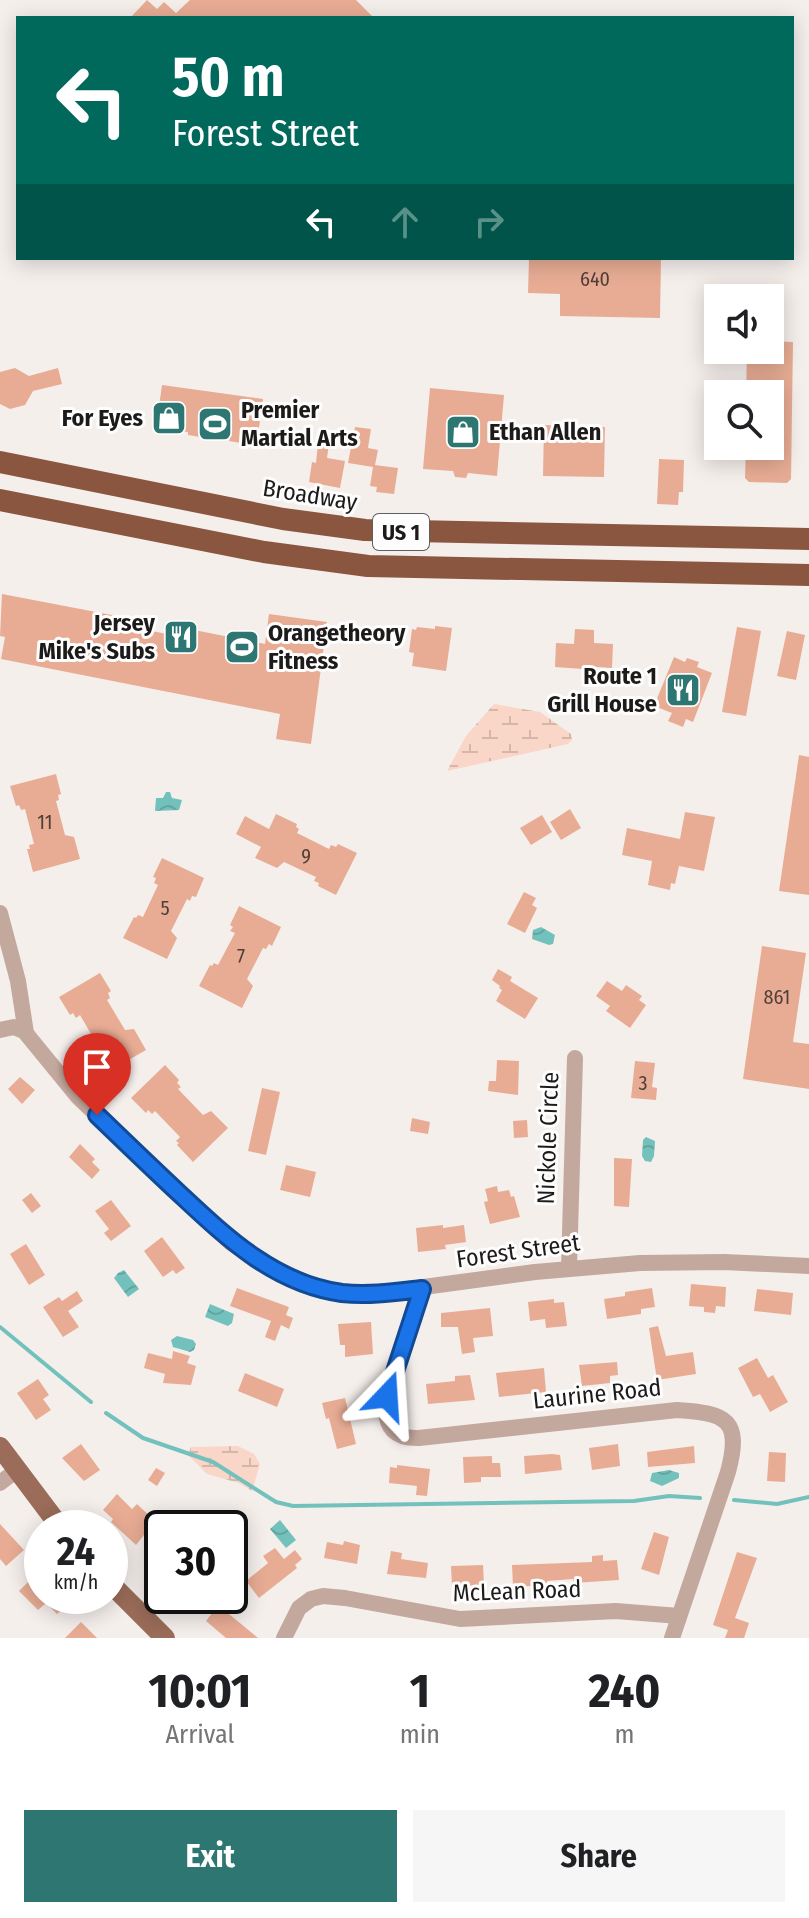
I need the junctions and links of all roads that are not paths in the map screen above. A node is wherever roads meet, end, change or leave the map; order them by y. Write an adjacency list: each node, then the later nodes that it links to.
1 (0, 462): 3 (highway, Broadway / US 1)
2 (0, 500): 4 (highway, US 1)
3 (809, 539)
4 (809, 575)
5 (2, 920): 7 (street)
6 (0, 1030): 7 (street)
7 (26, 1033): 11 (street, Forest Street)
8 (575, 1058): 10 (street, Nickole Circle)
9 (809, 1266): 10 (street, Forest Street)
10 (569, 1268): 11 (street, Forest Street)
11 (422, 1289): 17 (street, Laurine Road)
12 (0, 1447): 13 (main road)
13 (17, 1470): 14 (street); 15 (main road)
14 (0, 1483)
15 (47, 1510)
16 (128, 1601): 18 (main road)
17 (679, 1616): 19 (street, McLean Road); 20 (street, Laurine Road)
18 (165, 1638)
19 (284, 1638)
20 (672, 1638)

